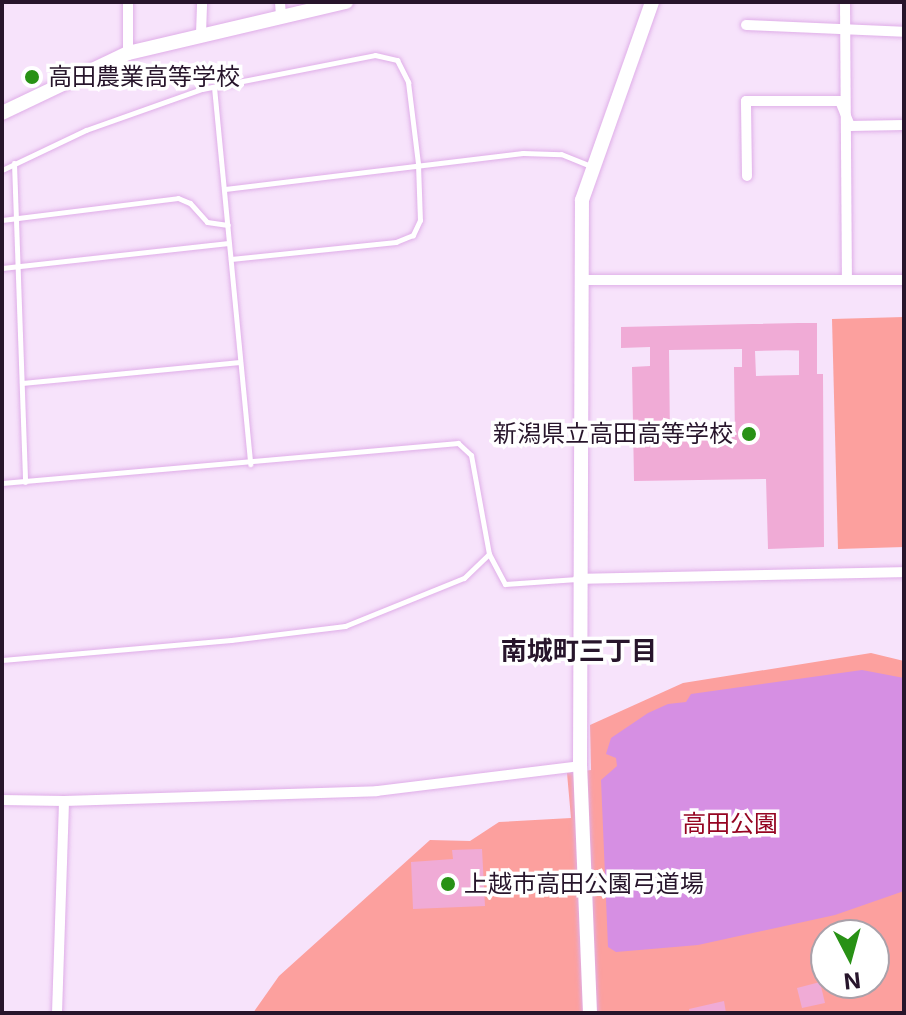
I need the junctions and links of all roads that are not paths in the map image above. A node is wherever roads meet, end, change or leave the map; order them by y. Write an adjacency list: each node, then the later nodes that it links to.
1 (128, 2): 11 (street)
2 (202, 2): 10 (street)
3 (346, 2): 6 (street)
4 (652, 2): 18 (street)
5 (845, 2): 8 (street)
6 (280, 9): 10 (street)
7 (746, 25): 8 (street)
8 (845, 29): 9 (street); 13 (street)
9 (904, 32)
10 (201, 34): 11 (street)
11 (128, 53): 14 (street)
12 (214, 87): 16 (lane); 17 (lane); 21 (lane)
13 (845, 107): 15 (street); 20 (street); 30 (street)
14 (2, 113)
15 (904, 125)
16 (14, 163): 19 (lane); 22 (lane)
17 (418, 164): 18 (lane); 21 (lane); 26 (lane)
18 (595, 169): 29 (street)
19 (2, 170)
20 (747, 176)
21 (225, 189): 24 (lane)
22 (17, 219): 23 (lane); 24 (lane); 27 (lane)
23 (2, 220)
24 (228, 225): 25 (lane)
25 (229, 243): 26 (lane); 27 (lane)
26 (231, 259): 32 (lane)
27 (20, 265): 28 (lane); 33 (lane)
28 (2, 268)
29 (581, 280): 30 (street); 39 (street)
30 (847, 280): 31 (street)
31 (904, 280)
32 (241, 362): 33 (lane); 34 (lane)
33 (22, 383): 35 (lane)
34 (250, 464): 35 (lane); 37 (lane)
35 (25, 482): 36 (lane)
36 (2, 483)
37 (489, 554): 39 (lane); 40 (lane)
38 (904, 572): 39 (street)
39 (578, 579): 41 (street)
40 (2, 660)
41 (580, 766): 43 (street); 45 (street)
42 (2, 800): 43 (street)
43 (64, 801): 44 (street)
44 (57, 1013)
45 (590, 1013)

